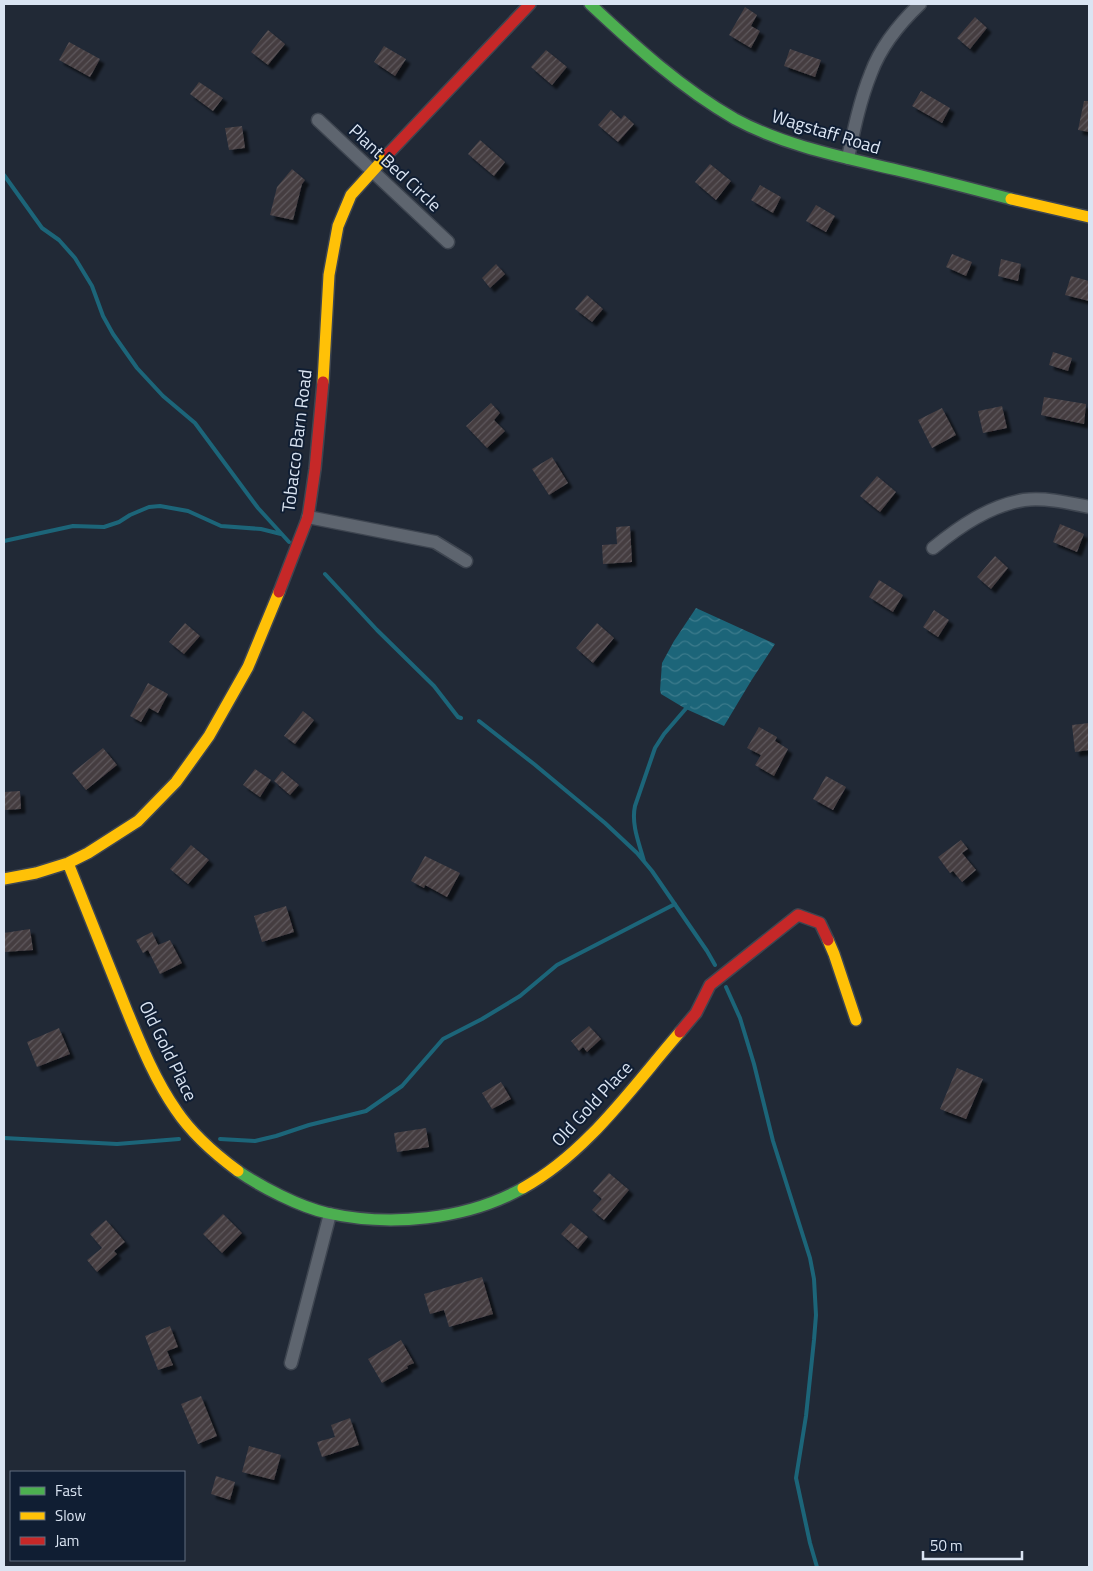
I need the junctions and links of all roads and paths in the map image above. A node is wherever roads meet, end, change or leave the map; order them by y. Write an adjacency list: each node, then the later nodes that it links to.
1 (530, 4): 6 (street, Tobacco Barn Road)
2 (590, 4): 5 (street, Wagstaff Road)
3 (920, 4): 5 (street)
4 (318, 120): 6 (street, Plant Bed Circle)
5 (848, 158): 7 (street, Wagstaff Road)
6 (372, 171): 8 (street, Plant Bed Circle); 10 (street, Tobacco Barn Road)
7 (1089, 217)
8 (448, 242)
9 (1089, 507): 11 (street)
10 (308, 517): 12 (street); 13 (street, Tobacco Barn Road)
11 (933, 548)
12 (466, 561)
13 (68, 863): 14 (street, Tobacco Barn Road); 16 (street, Old Gold Place)
14 (4, 879)
15 (856, 1020): 16 (street, Old Gold Place)
16 (330, 1214): 17 (street)
17 (291, 1363)

